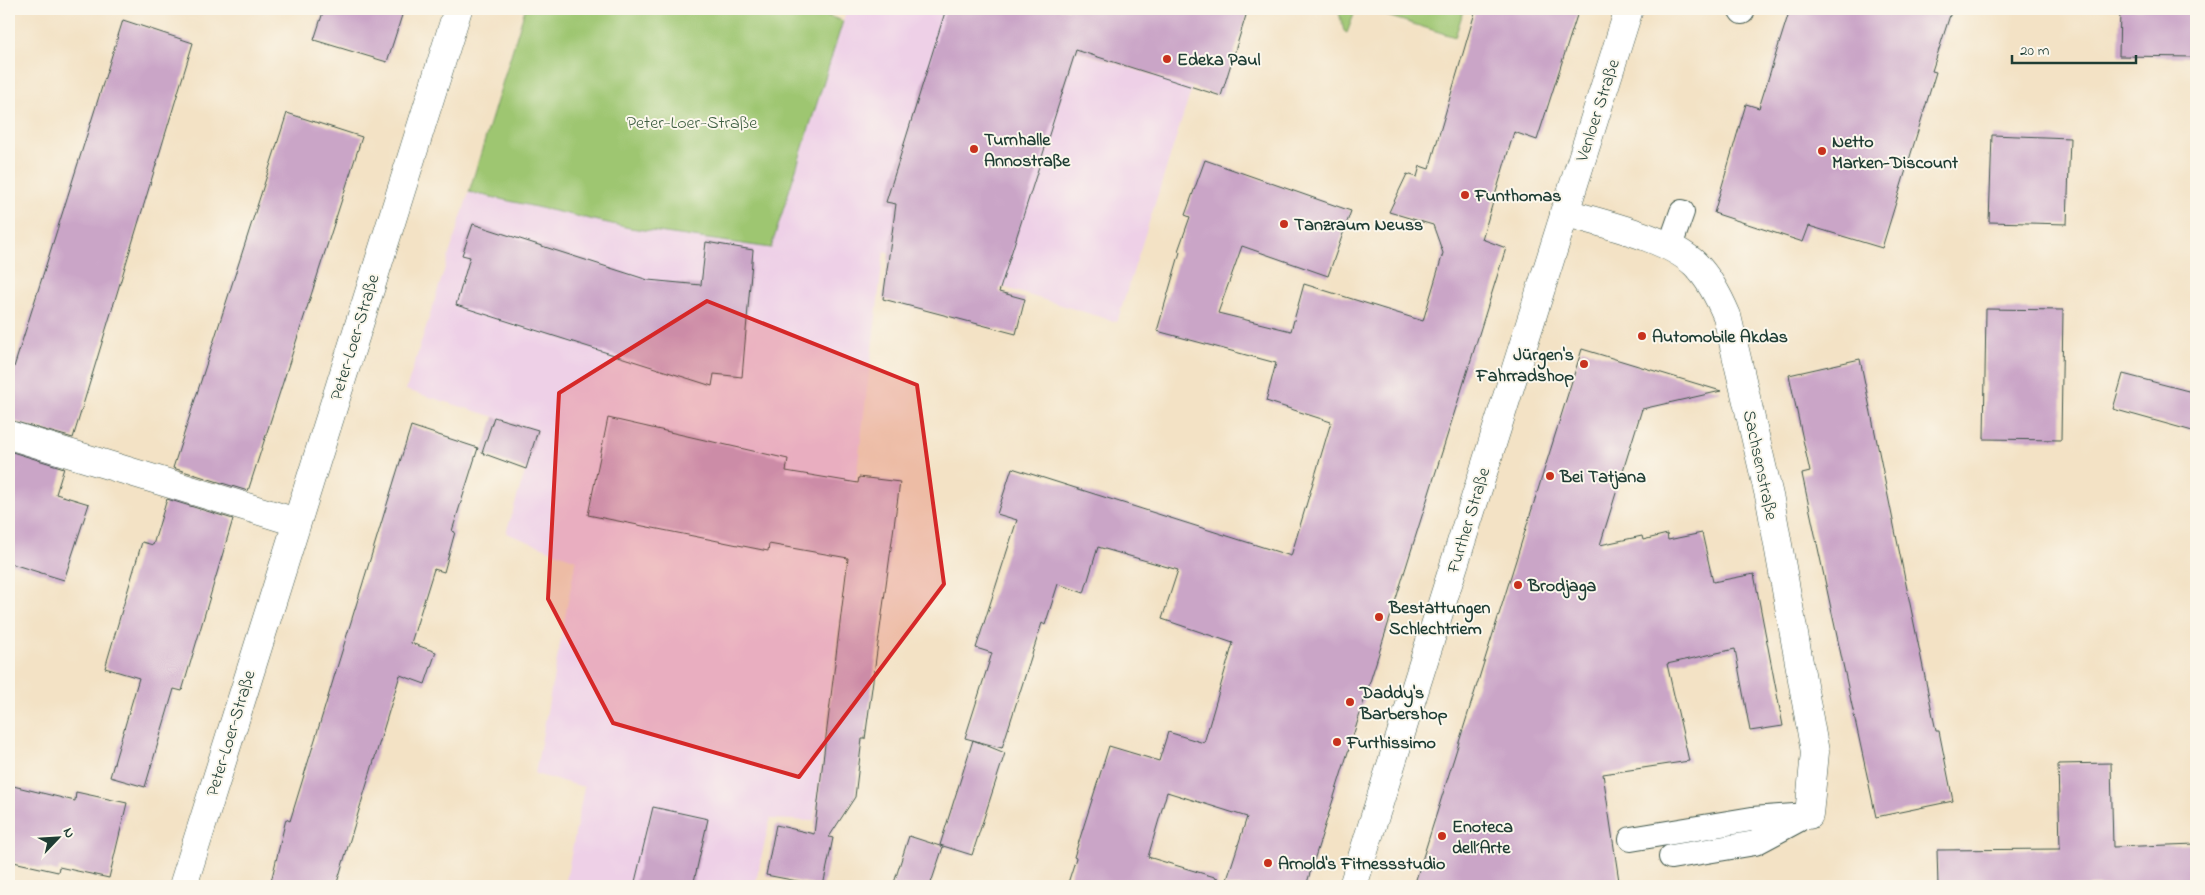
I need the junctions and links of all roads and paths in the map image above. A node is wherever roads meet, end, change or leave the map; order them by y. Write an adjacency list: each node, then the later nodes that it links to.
1 (458, 9): 7 (street, Peter-Loer-Straße)
2 (1629, 9): 3 (street, Venloer Straße)
3 (1564, 212): 5 (street, Sachsenstraße); 12 (street, Further Straße)
4 (1682, 212): 5 (lane)
5 (1670, 246): 8 (street, Sachsenstraße)
6 (9, 435): 7 (street)
7 (296, 522): 11 (street, Peter-Loer-Straße)
8 (1809, 815): 9 (lane); 10 (lane)
9 (1631, 839)
10 (1671, 857)
11 (182, 886)
12 (1353, 886)

